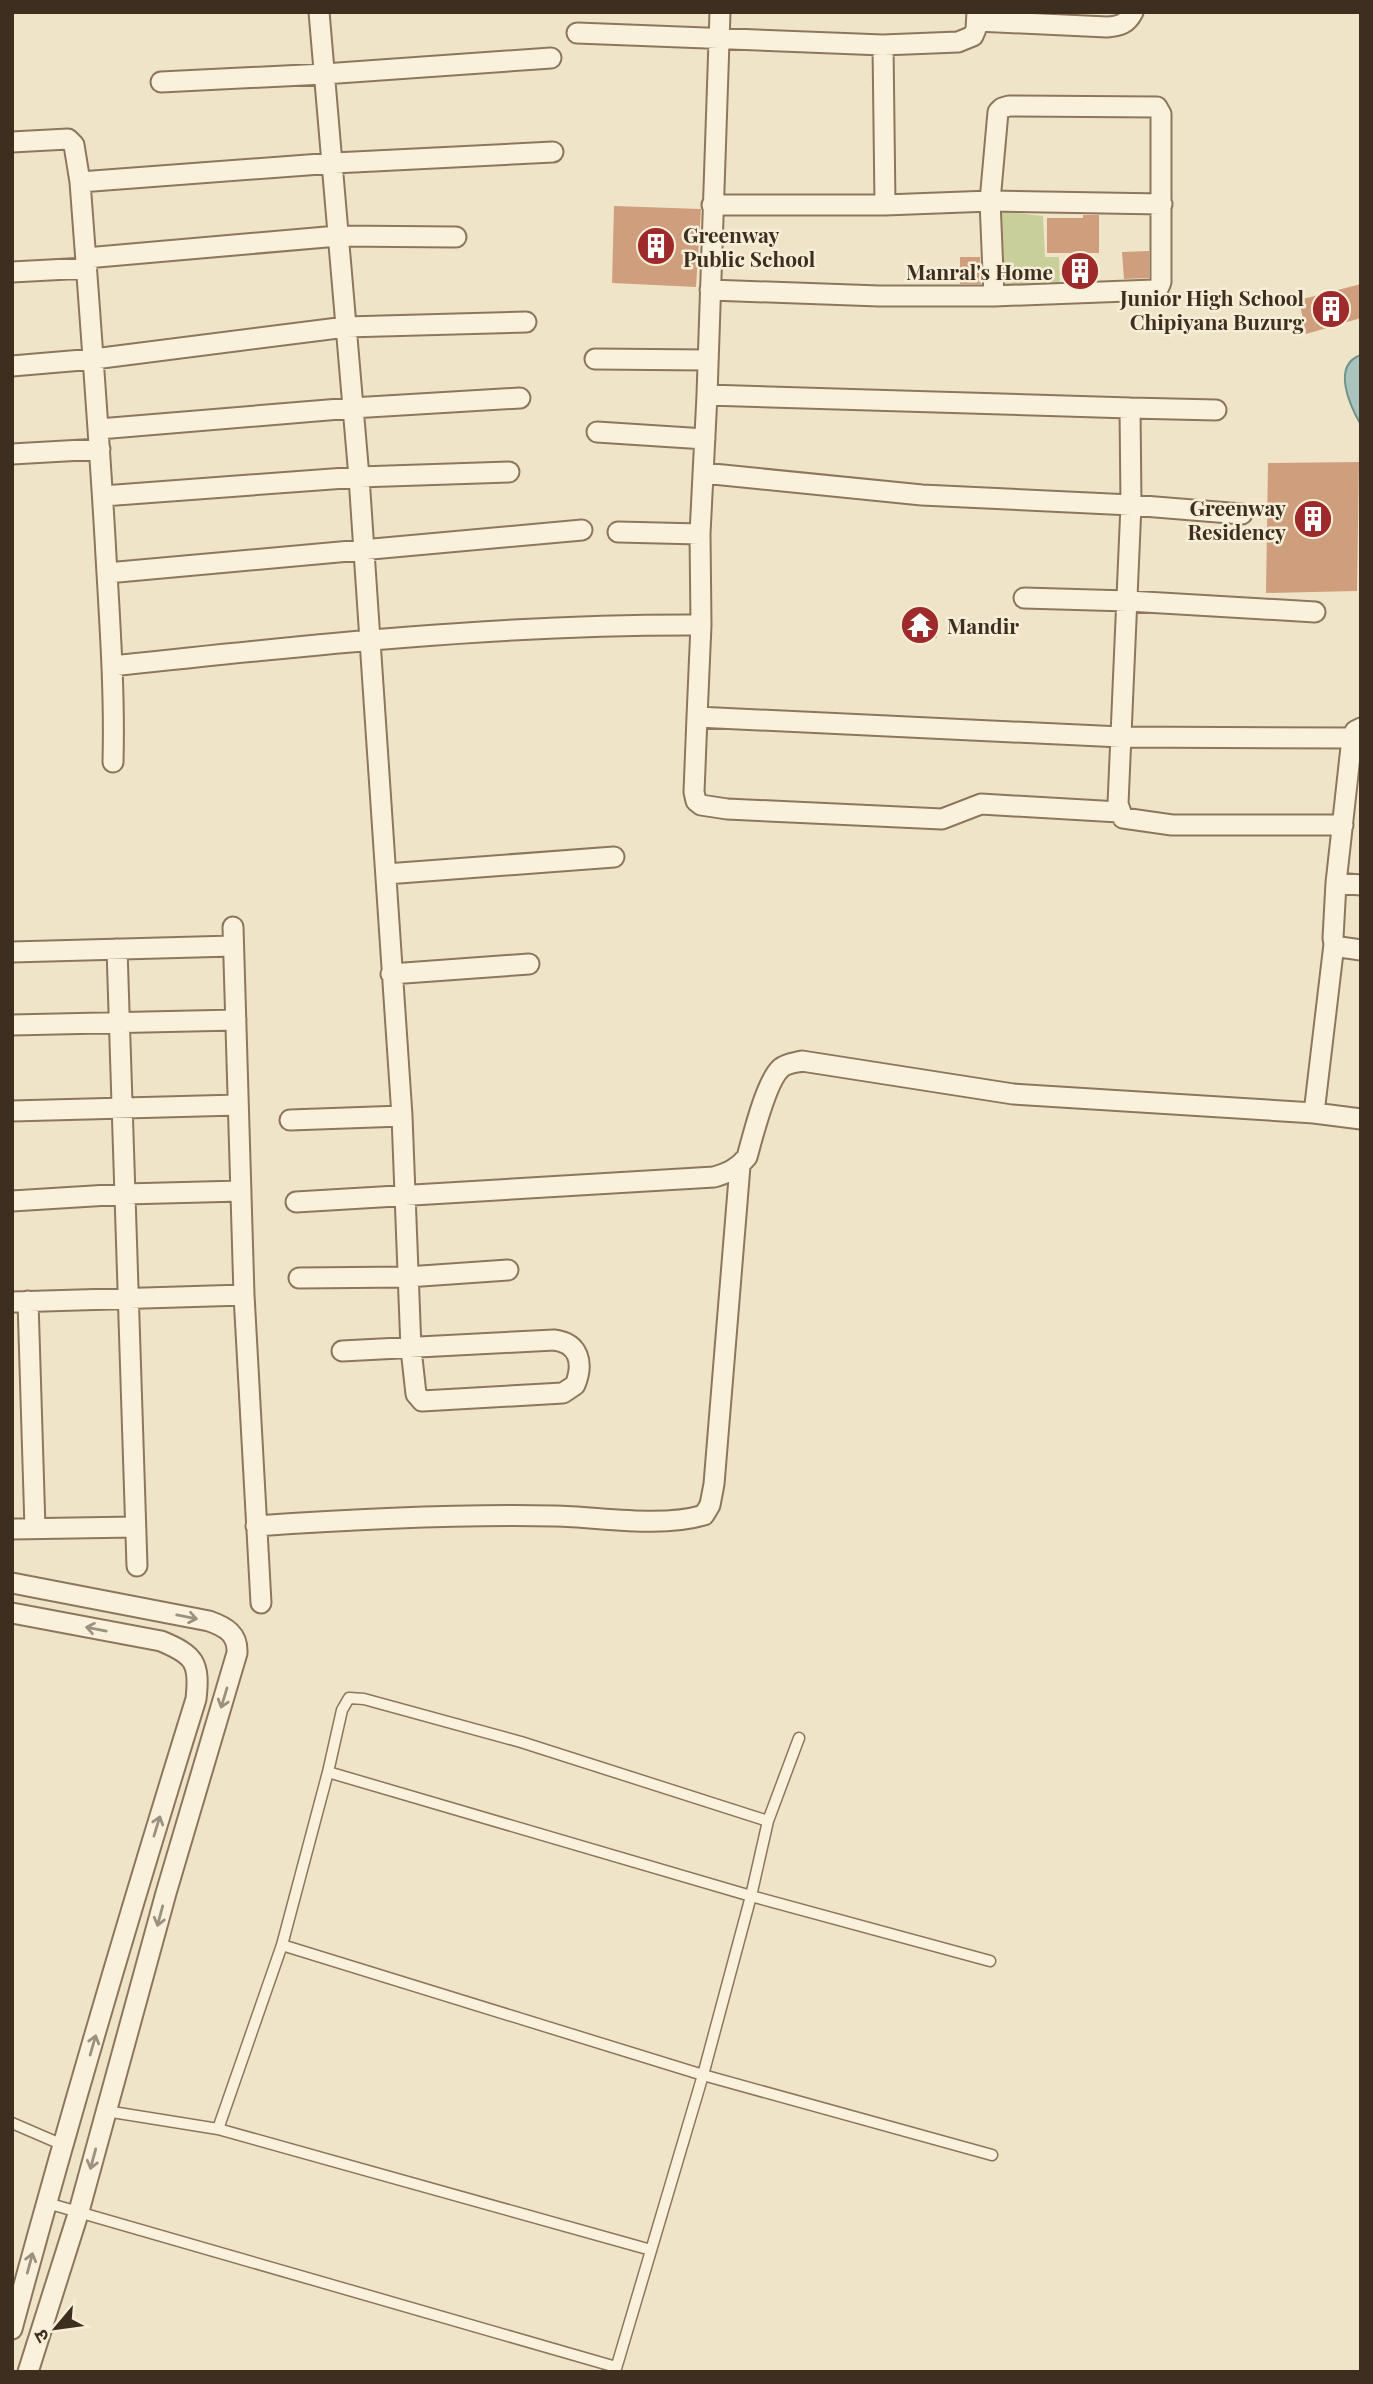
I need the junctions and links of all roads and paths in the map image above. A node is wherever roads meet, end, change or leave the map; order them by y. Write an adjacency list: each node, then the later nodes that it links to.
1 (319, 12): 9 (street)
2 (720, 12): 6 (street)
3 (1133, 12): 4 (street)
4 (977, 17): 7 (street)
5 (577, 33): 6 (street)
6 (719, 39): 7 (street); 17 (street)
7 (883, 45): 18 (street)
8 (551, 58): 9 (street)
9 (324, 74): 10 (street); 13 (street)
10 (161, 82)
11 (12, 142): 14 (street)
12 (553, 152): 13 (street)
13 (334, 163): 14 (street); 19 (street)
14 (80, 182): 21 (street)
15 (990, 201): 16 (street); 16 (street); 18 (street); 24 (street)
16 (1161, 204): 24 (street)
17 (712, 205): 18 (street); 23 (street)
18 (885, 205)
19 (338, 236): 20 (street); 21 (street); 26 (street)
20 (456, 237)
21 (86, 263): 22 (street); 27 (street)
22 (12, 272)
23 (710, 290): 24 (street); 29 (street)
24 (994, 296)
25 (526, 322): 26 (street)
26 (346, 327): 27 (street); 33 (street)
27 (93, 359): 30 (street); 36 (street)
28 (596, 359): 29 (street)
29 (707, 360): 31 (street)
30 (12, 366)
31 (708, 395): 34 (street); 38 (street)
32 (520, 398): 33 (street)
33 (352, 408): 36 (street); 43 (street)
34 (1130, 408): 35 (street); 45 (street)
35 (1216, 410)
36 (99, 429): 39 (street)
37 (597, 432): 38 (street)
38 (705, 439): 42 (street)
39 (100, 449): 40 (street); 44 (street)
40 (12, 454)
41 (509, 472): 43 (street)
42 (703, 473): 45 (street); 49 (street)
43 (359, 477): 44 (street); 50 (street)
44 (103, 496): 51 (street)
45 (1131, 505): 46 (street); 53 (street)
46 (1242, 514)
47 (582, 530): 50 (street)
48 (618, 532): 49 (street)
49 (700, 534): 55 (street)
50 (363, 549): 51 (street); 56 (street)
51 (107, 573): 57 (street)
52 (1024, 598): 53 (street)
53 (1128, 601): 54 (street); 60 (street)
54 (1315, 612)
55 (701, 625): 56 (street); 58 (street)
56 (369, 639): 57 (street); 65 (street)
57 (113, 666): 61 (street)
58 (697, 717): 60 (street); 62 (street)
59 (1356, 733): 60 (street); 63 (street)
60 (1121, 737): 62 (street)
61 (113, 762)
62 (1119, 812): 63 (street)
63 (1343, 825): 66 (street)
64 (614, 857): 65 (street)
65 (386, 874): 73 (street)
66 (1336, 883): 67 (street); 68 (street)
67 (1361, 885)
68 (1334, 944): 70 (street); 80 (street)
69 (117, 949): 71 (street); 74 (street); 75 (street)
70 (1361, 950)
71 (12, 952)
72 (529, 964): 73 (street)
73 (391, 974): 81 (street)
74 (236, 1020): 75 (street); 77 (street)
75 (120, 1023): 76 (street); 78 (street)
76 (12, 1025)
77 (238, 1105): 78 (street); 85 (street)
78 (122, 1108): 79 (street); 86 (street)
79 (12, 1111)
80 (1314, 1112): 82 (street); 84 (street)
81 (401, 1116): 83 (street); 87 (street)
82 (1361, 1119)
83 (290, 1120)
84 (740, 1166): 87 (street); 98 (street)
85 (241, 1191): 86 (street); 93 (street)
86 (125, 1194): 88 (street); 94 (street)
87 (406, 1194): 89 (street); 91 (street)
88 (12, 1201)
89 (296, 1202)
90 (508, 1270): 91 (street)
91 (407, 1277): 92 (street); 96 (street)
92 (299, 1279)
93 (244, 1295): 94 (street); 98 (street)
94 (128, 1298): 95 (street); 99 (street)
95 (20, 1302): 101 (street)
96 (411, 1349): 96 (street); 97 (street)
97 (342, 1351)
98 (256, 1526): 104 (street)
99 (135, 1527): 101 (street); 102 (street)
100 (12, 1528): 101 (street)
101 (35, 1528)
102 (137, 1566)
103 (12, 1583): 105 (street)
104 (261, 1603)
105 (140, 1608): 107 (street); 116 (street, one-way to 116)
106 (12, 1613): 107 (street, one-way to 106)
107 (140, 1637): 115 (street, one-way to 107)
108 (799, 1738): 110 (lane)
109 (328, 1772): 110 (lane); 111 (lane); 112 (lane)
110 (768, 1821): 111 (lane)
111 (751, 1896): 113 (lane); 114 (lane)
112 (282, 1945): 114 (lane); 119 (lane)
113 (990, 1961)
114 (703, 2075): 121 (lane); 124 (lane)
115 (84, 2076): 116 (street); 120 (street)
116 (113, 2085): 117 (street)
117 (106, 2111): 119 (lane); 123 (street, one-way to 123)
118 (12, 2123): 120 (lane)
119 (218, 2129): 124 (lane)
120 (63, 2145): 122 (street)
121 (992, 2155)
122 (47, 2203): 123 (lane); 125 (street, one-way to 122)
123 (79, 2211): 126 (lane); 127 (street)
124 (651, 2250): 126 (lane)
125 (12, 2329)
126 (615, 2369)
127 (28, 2372)

